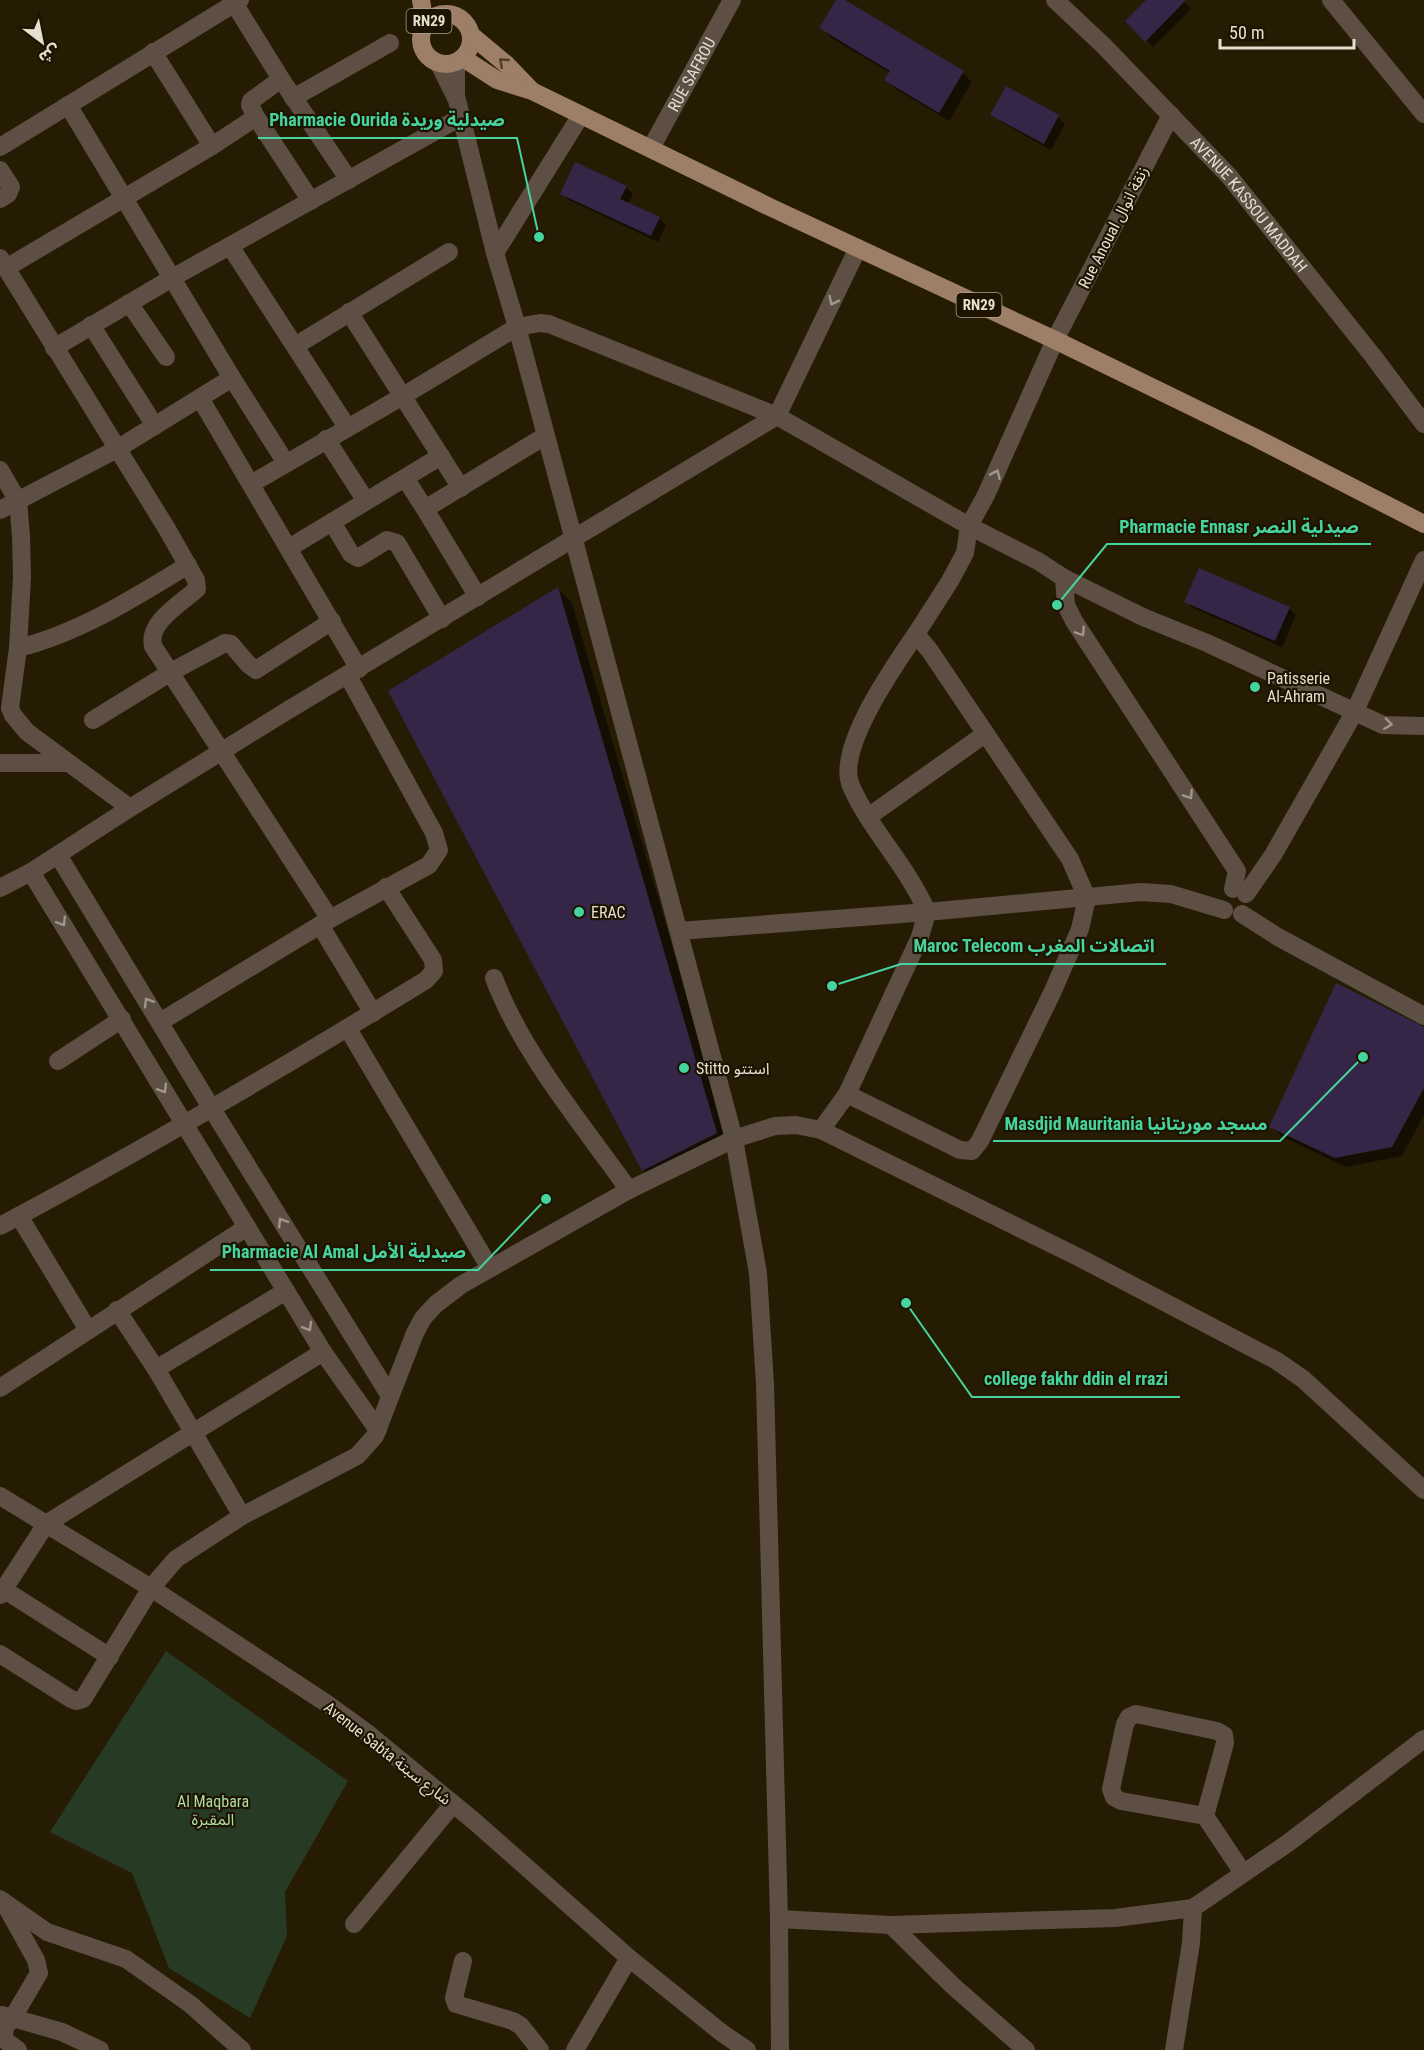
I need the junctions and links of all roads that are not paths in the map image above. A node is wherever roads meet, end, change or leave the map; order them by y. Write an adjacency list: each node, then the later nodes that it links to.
1 (421, 0): 7 (main road, RN29)
2 (732, 0): 23 (street, RUE SAFROU)
3 (1055, 0): 19 (street, AVENUE KASSOU MADDAH)
4 (1331, 0): 17 (street)
5 (237, 2): 10 (street); 12 (street)
6 (449, 7): 7 (main road, RN29); 8 (main road, RN29)
7 (425, 24): 11 (main road, RN29)
8 (471, 36): 11 (main road, RN29); 13 (main road, RN29, one-way to 8)
9 (390, 43): 14 (street)
10 (153, 52): 15 (street); 21 (street)
11 (453, 62): 13 (main road, RN29); 16 (street)
12 (280, 79): 14 (street); 20 (street)
13 (532, 91): 18 (main road, RN29)
14 (293, 98): 25 (street)
15 (68, 105): 22 (street); 26 (street)
16 (459, 109): 25 (street); 32 (street)
17 (1424, 114)
18 (581, 115): 23 (main road, RN29); 32 (street)
19 (1171, 115): 39 (street, Rue Anoual زنقة انوال); 47 (street, AVENUE KASSOU MADDAH)
20 (256, 117): 21 (street); 28 (street)
21 (212, 146): 26 (street)
22 (0, 147)
23 (651, 148): 30 (main road, RN29)
24 (0, 170): 27 (street)
25 (349, 180): 28 (street)
26 (123, 197): 33 (street); 34 (street)
27 (0, 199)
28 (311, 201): 29 (street)
29 (230, 246): 34 (street); 40 (street)
30 (858, 248): 39 (main road, RN29); 46 (street, one-way to 46)
31 (449, 252): 36 (street)
32 (495, 253): 38 (street)
33 (3, 263): 41 (street)
34 (172, 278): 35 (street); 43 (street)
35 (129, 303): 37 (street); 42 (street)
36 (349, 312): 40 (street); 44 (street)
37 (91, 326): 41 (street); 48 (street)
38 (517, 327): 44 (street); 46 (street); 50 (street)
39 (1055, 340): 64 (main road, RN29); 65 (street, Rue Anoual زنقة انوال, one-way to 39)
40 (295, 346): 49 (street)
41 (54, 348): 52 (street)
42 (166, 357)
43 (232, 378): 45 (street); 54 (street)
44 (403, 396): 49 (street); 53 (street)
45 (200, 398): 48 (street); 57 (street)
46 (777, 416): 65 (street); 66 (street)
47 (1424, 424)
48 (155, 426): 52 (street)
49 (347, 427): 51 (street)
50 (545, 436): 58 (street); 66 (street)
51 (326, 439): 54 (street); 60 (street)
52 (117, 449): 59 (street); 69 (street)
53 (441, 456): 56 (street); 58 (street)
54 (286, 463): 57 (street)
55 (0, 470): 59 (street)
56 (405, 478): 60 (street); 61 (street)
57 (251, 484): 67 (street)
58 (461, 488): 61 (street)
59 (18, 501): 62 (street); 75 (street)
60 (366, 501): 63 (street)
61 (426, 509): 71 (street)
62 (0, 510)
63 (332, 522): 67 (street); 72 (street)
64 (1424, 524)
65 (969, 526): 70 (street); 74 (street, Rue Anoual زنقة انوال)
66 (573, 540): 71 (street); 97 (street)
67 (289, 548): 73 (street)
68 (1424, 560): 79 (street)
69 (188, 565): 75 (street); 76 (street)
70 (1064, 578): 79 (street); 92 (street, one-way to 92)
71 (478, 597): 72 (street)
72 (442, 618): 77 (street)
73 (332, 621): 76 (street); 77 (street)
74 (916, 634): 82 (street); 87 (street, Rue Anoual زنقة انوال)
75 (18, 648): 78 (street)
76 (171, 672): 80 (street); 83 (street)
77 (354, 672): 83 (street); 90 (street)
78 (5, 701): 85 (street)
79 (1354, 713): 81 (street, one-way to 81); 92 (street)
80 (93, 720)
81 (1424, 726)
82 (985, 734): 87 (street); 93 (street)
83 (223, 752): 86 (street); 96 (street)
84 (0, 763): 85 (street)
85 (69, 763): 86 (street)
86 (130, 808): 88 (street)
87 (868, 817): 94 (street, Rue Anoual زنقة انوال)
88 (58, 855): 89 (street); 102 (street, one-way to 88)
89 (31, 872): 91 (street); 101 (street, one-way to 101)
90 (386, 887): 96 (street); 99 (street)
91 (0, 888)
92 (1240, 891): 95 (street)
93 (1087, 897): 94 (street); 95 (street); 105 (street)
94 (927, 912): 97 (street); 105 (street)
95 (1233, 912): 100 (street)
96 (325, 922): 99 (street); 102 (street)
97 (679, 931): 109 (street)
98 (494, 978): 110 (street)
99 (373, 1013): 103 (street)
100 (1424, 1016)
101 (122, 1019): 104 (street); 107 (street, one-way to 107)
102 (160, 1022): 106 (street)
103 (348, 1029): 106 (street); 114 (street)
104 (58, 1061)
105 (847, 1094): 108 (street)
106 (212, 1109): 107 (street); 121 (street, one-way to 106)
107 (184, 1125): 111 (street); 113 (street)
108 (821, 1130): 109 (street); 124 (street)
109 (734, 1139): 110 (street); 138 (street)
110 (629, 1190): 114 (street)
111 (19, 1216): 112 (street); 117 (street)
112 (0, 1226)
113 (247, 1227): 115 (street); 116 (street)
114 (490, 1268): 121 (street)
115 (286, 1291): 118 (street, one-way to 118); 119 (street)
116 (117, 1310): 117 (street); 119 (street)
117 (88, 1330): 120 (street)
118 (323, 1352): 122 (street); 123 (street)
119 (156, 1369): 123 (street)
120 (0, 1388)
121 (390, 1396): 122 (street)
122 (378, 1430): 126 (street)
123 (192, 1432): 126 (street); 127 (street)
124 (1424, 1490)
125 (0, 1496): 127 (street, Avenue Sabta شارع سبتة)
126 (242, 1516): 128 (street)
127 (46, 1524): 128 (street, Avenue Sabta شارع سبتة); 129 (street)
128 (152, 1588): 131 (street); 133 (street, Avenue Sabta شارع سبتة)
129 (2, 1592): 131 (street)
130 (0, 1654): 131 (street)
131 (110, 1657)
132 (1424, 1738): 135 (street)
133 (453, 1804): 139 (street); 141 (street, Avenue Sabta شارع سبتة)
134 (1205, 1816): 134 (street); 135 (street)
135 (1243, 1873): 137 (street)
136 (2, 1901): 143 (street); 146 (street)
137 (1193, 1908): 140 (street); 152 (street)
138 (779, 1919): 140 (street); 150 (street)
139 (354, 1924)
140 (891, 1925): 151 (street)
141 (629, 1958): 148 (street); 149 (street, Avenue Sabta شارع سبتة)
142 (463, 1961): 147 (street)
143 (6, 2017): 144 (street); 145 (street)
144 (18, 2050)
145 (100, 2050)
146 (242, 2050)
147 (540, 2050)
148 (575, 2050)
149 (747, 2050)
150 (780, 2050)
151 (1026, 2050)
152 (1174, 2050)

